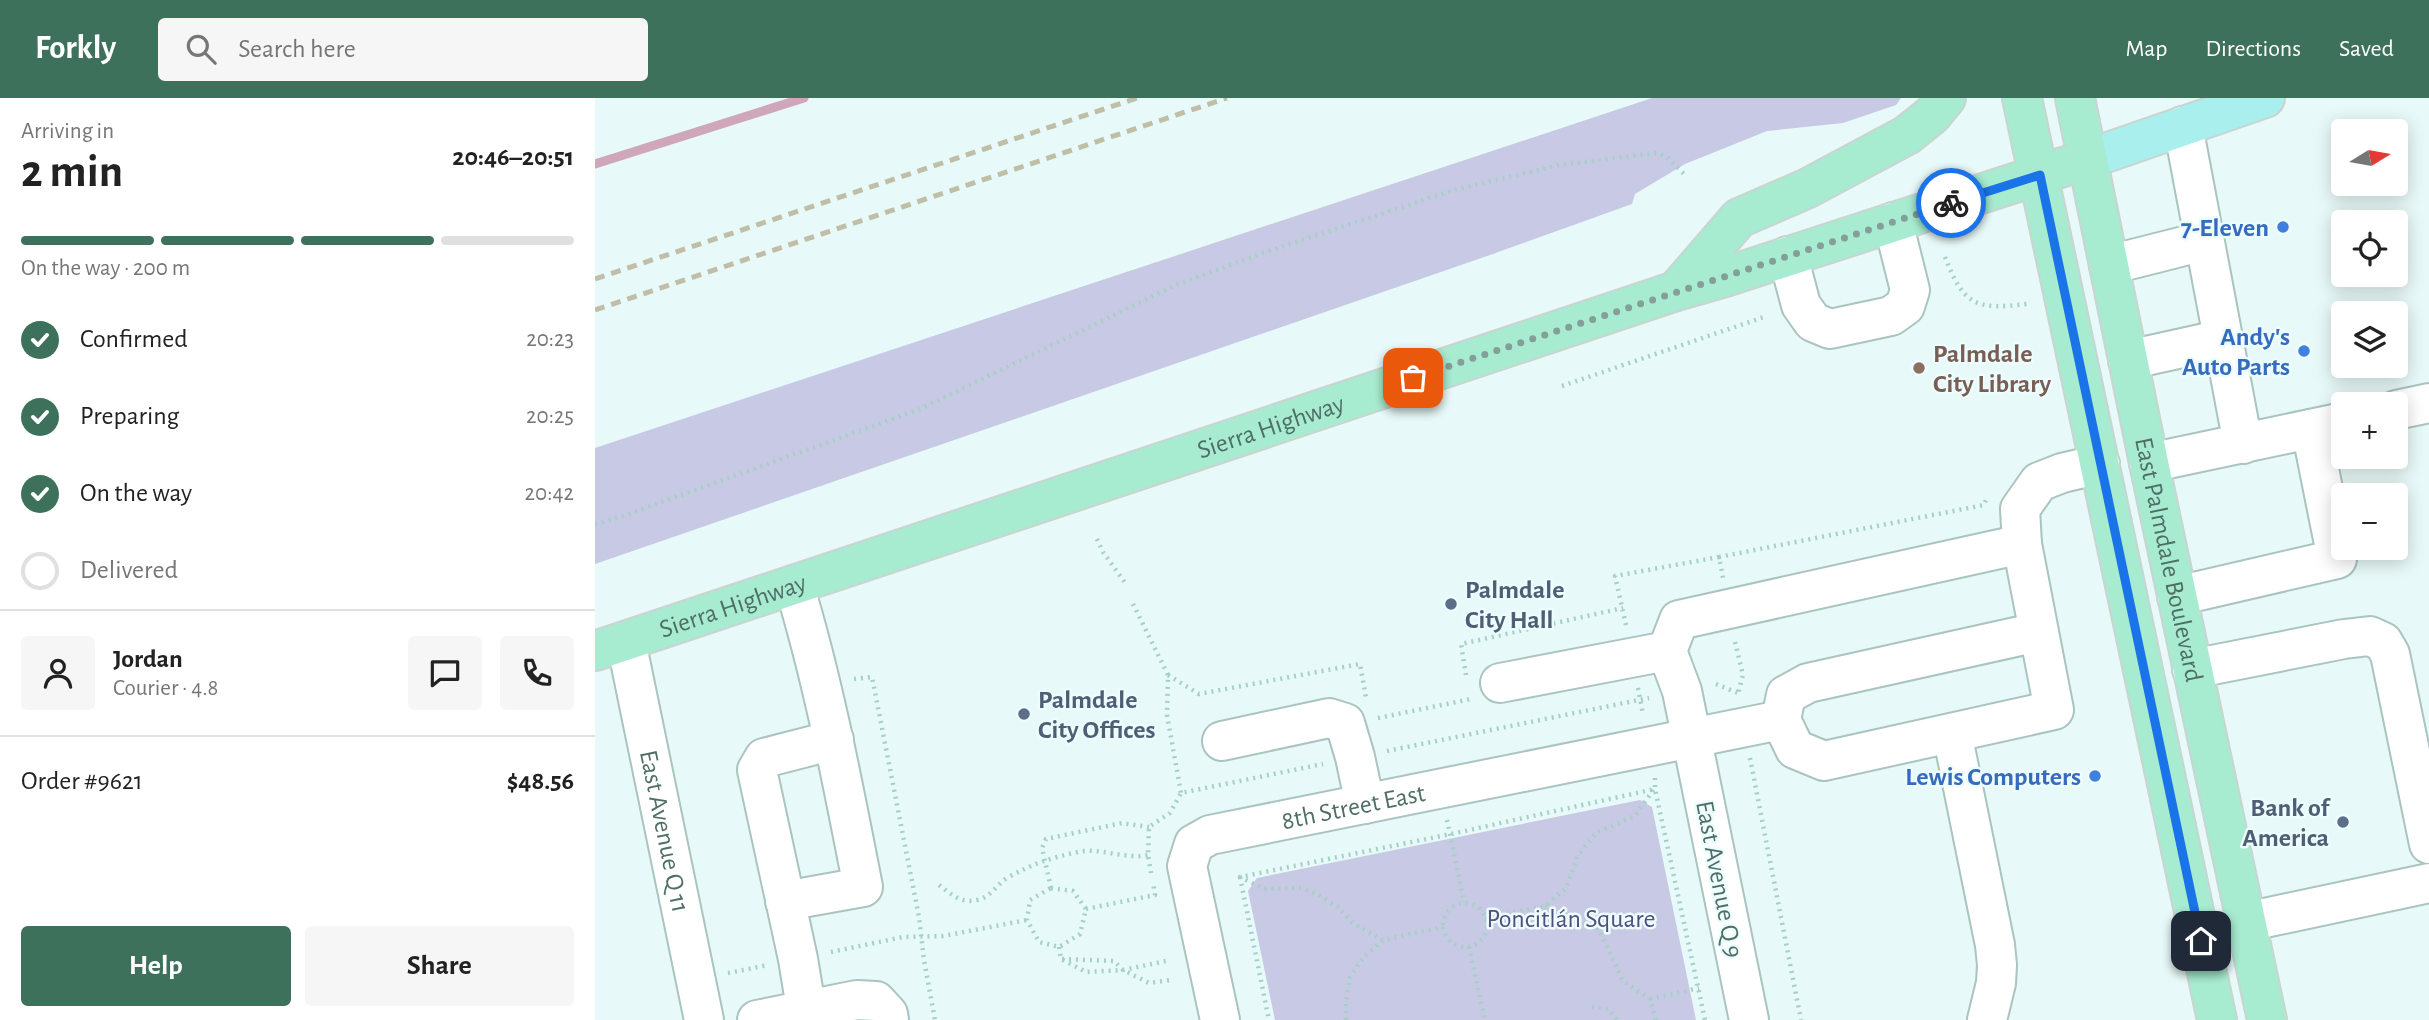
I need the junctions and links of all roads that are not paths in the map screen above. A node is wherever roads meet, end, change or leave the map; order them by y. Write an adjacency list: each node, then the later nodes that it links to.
1 (1946, 98): 12 (highway)
2 (2022, 98): 7 (highway, East Palmdale Boulevard)
3 (2075, 98): 6 (highway, East Palmdale Boulevard)
4 (2265, 98): 5 (main road, Sierra Highway)
5 (2183, 126): 6 (main road, Sierra Highway); 9 (street)
6 (2088, 159): 7 (highway, Sierra Highway); 11 (highway, East Palmdale Boulevard)
7 (2040, 175): 8 (highway, Sierra Highway); 20 (highway, East Palmdale Boulevard)
8 (1893, 222): 10 (highway, Sierra Highway); 10 (street)
9 (2204, 241): 11 (street); 13 (street)
10 (1787, 256): 12 (highway, Sierra Highway)
11 (2109, 265): 14 (highway, East Palmdale Boulevard)
12 (1676, 290): 22 (highway, Sierra Highway)
13 (2223, 339): 14 (street); 18 (street)
14 (2128, 360): 19 (highway, East Palmdale Boulevard)
15 (2429, 403): 16 (street)
16 (2408, 407)
17 (2327, 426): 18 (street); 23 (street)
18 (2243, 444): 19 (street)
19 (2149, 463): 23 (highway, East Palmdale Boulevard)
20 (2100, 464): 21 (street); 46 (highway, East Palmdale Boulevard)
21 (2022, 544): 24 (street); 26 (street)
22 (793, 585): 25 (highway, Sierra Highway); 32 (street)
23 (2177, 596): 27 (highway, East Palmdale Boulevard)
24 (2038, 632): 29 (street); 30 (street)
25 (610, 646): 40 (street, East Avenue Q 11)
26 (1667, 651): 28 (street); 31 (street, East Avenue Q 9)
27 (2192, 669): 35 (street); 38 (highway, East Palmdale Boulevard)
28 (1500, 683)
29 (1781, 720): 30 (street); 31 (street, 8th Street East)
30 (1952, 733): 45 (street)
31 (1692, 738): 34 (street, 8th Street East); 44 (street, East Avenue Q 9)
32 (834, 740): 37 (street); 37 (street)
33 (1222, 741): 34 (street)
34 (1365, 804): 43 (street, 8th Street East)
35 (2429, 844)
36 (2429, 883): 38 (street)
37 (785, 901): 39 (street)
38 (2246, 922): 47 (highway, East Palmdale Boulevard)
39 (807, 1015): 41 (street); 42 (street)
40 (704, 1020)
41 (757, 1020)
42 (889, 1020)
43 (1220, 1020)
44 (1749, 1020)
45 (1987, 1020)
46 (2217, 1020)
47 (2267, 1020)

